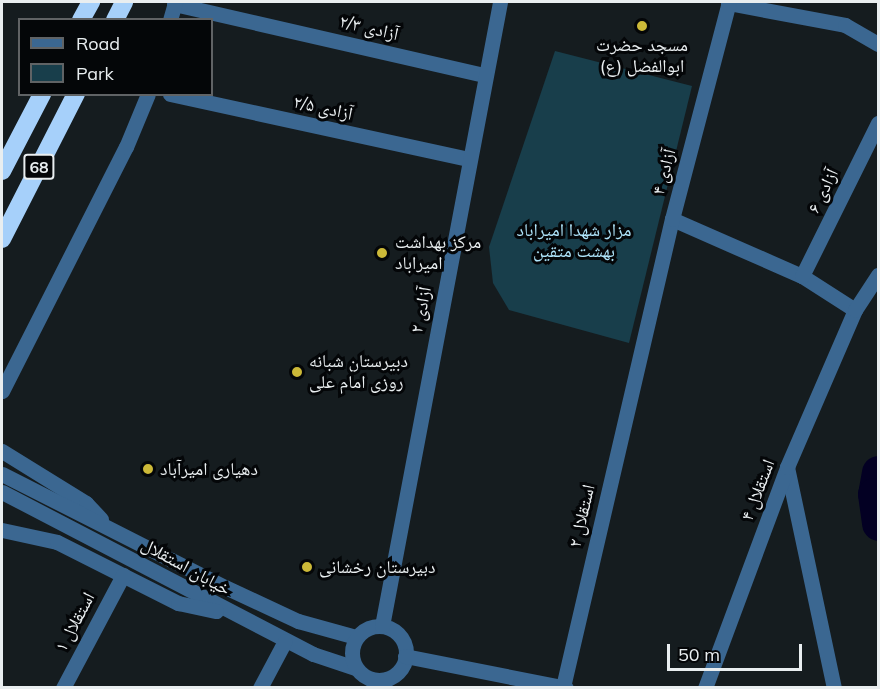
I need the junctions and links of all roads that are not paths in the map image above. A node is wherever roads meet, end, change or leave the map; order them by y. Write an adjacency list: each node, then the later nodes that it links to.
1 (91, 2): 6 (highway)
2 (124, 2): 7 (highway)
3 (175, 2): 8 (street); 10 (street, آزادی ۲/۳)
4 (500, 2): 10 (street, آزادی ۲)
5 (728, 2): 9 (street); 18 (street, آزادی ۴)
6 (82, 18)
7 (116, 18)
8 (171, 18)
9 (879, 44)
10 (485, 75): 16 (street, آزادی ۲)
11 (41, 96): 17 (highway, 68)
12 (75, 96): 19 (highway, 68)
13 (147, 96): 24 (street)
14 (179, 96): 16 (street, آزادی ۲/۵)
15 (879, 123): 21 (street, آزادی ۶)
16 (469, 159): 33 (street, آزادی ۲)
17 (2, 171)
18 (672, 219): 21 (street); 23 (street, آزادی ۴)
19 (2, 239)
20 (879, 275): 22 (street, استقلال ۴)
21 (802, 276): 22 (street)
22 (855, 310): 26 (street, استقلال ۴)
23 (640, 354): 42 (street, استقلال ۲)
24 (2, 390)
25 (2, 451): 29 (street)
26 (787, 467): 43 (street, استقلال ۴); 44 (street)
27 (2, 474): 29 (street, خیابان استقلال)
28 (2, 492): 32 (street, خیابان استقلال)
29 (107, 525): 34 (street, خیابان استقلال)
30 (2, 530): 31 (street)
31 (123, 575): 32 (street); 40 (street, استقلال ۱)
32 (232, 614): 35 (street, خیابان استقلال)
33 (382, 626): 34 (street); 36 (street)
34 (357, 637): 37 (street)
35 (285, 641): 37 (street, خیابان استقلال); 41 (street)
36 (405, 656): 38 (street); 39 (street)
37 (355, 668): 39 (street)
38 (515, 683): 42 (street)
39 (375, 684)
40 (63, 687)
41 (260, 687)
42 (564, 687)
43 (705, 687)
44 (834, 687)

